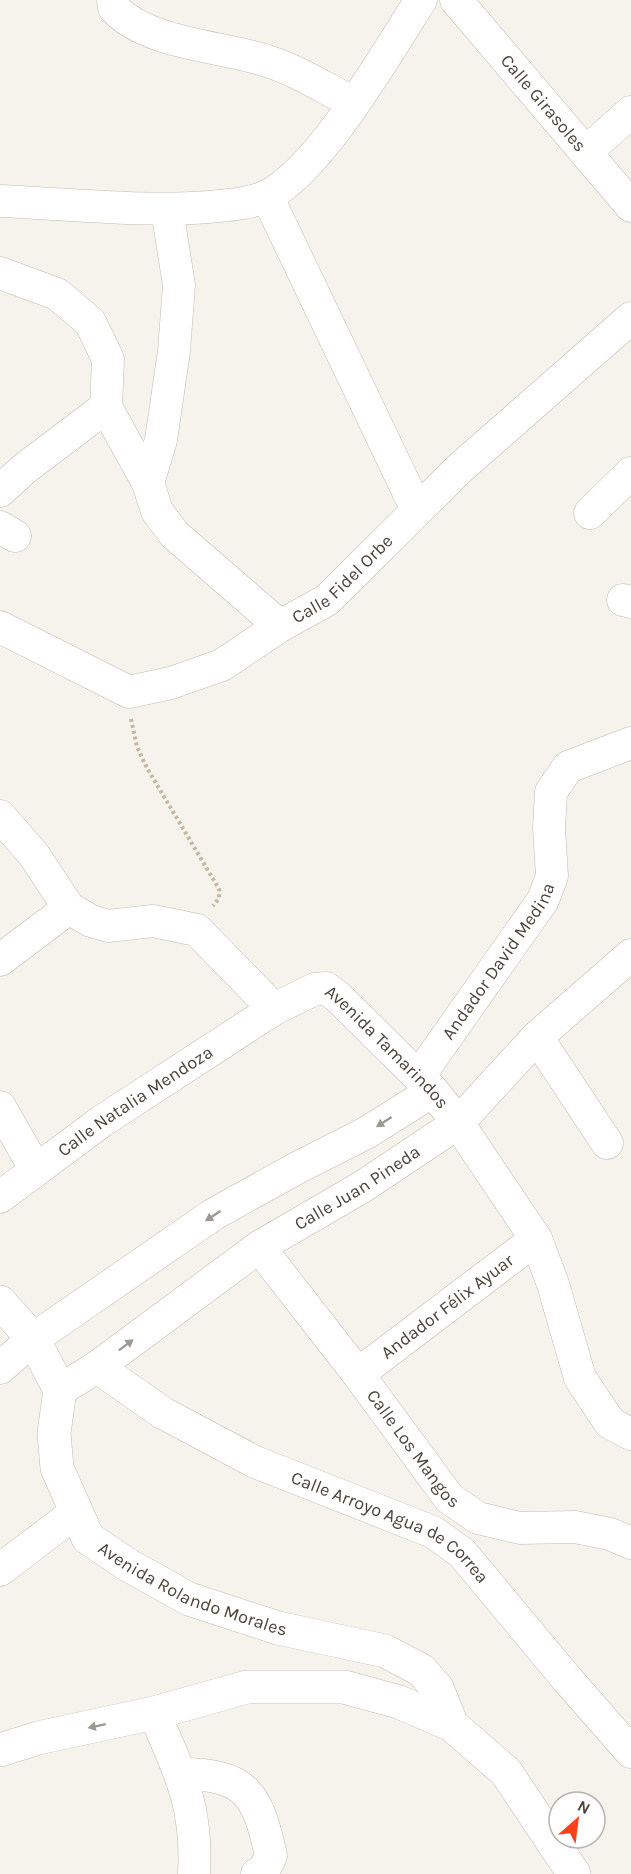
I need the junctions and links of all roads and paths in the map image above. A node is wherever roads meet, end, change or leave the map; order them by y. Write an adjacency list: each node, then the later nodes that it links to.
1 (114, 0): 4 (street)
2 (421, 0): 4 (street)
3 (456, 0): 6 (street, Calle Girasoles)
4 (354, 103): 7 (street)
5 (631, 112): 6 (street)
6 (586, 152): 9 (street, Calle Girasoles)
7 (267, 196): 10 (street); 17 (street)
8 (0, 201): 10 (street)
9 (631, 207)
10 (166, 210): 15 (street)
11 (0, 273): 13 (street)
12 (631, 318): 17 (street, Calle Fidel Orbe)
13 (106, 407): 15 (street); 16 (street)
14 (631, 473): 18 (street)
15 (148, 483): 19 (street)
16 (0, 491)
17 (417, 510): 19 (street, Calle Fidel Orbe)
18 (590, 513)
19 (280, 626): 21 (street, Calle Fidel Orbe)
20 (0, 627): 21 (street)
21 (129, 692): 25 (path)
22 (631, 743): 30 (street, Andador David Medina)
23 (4, 826): 24 (street)
24 (69, 908): 25 (street); 27 (street)
25 (197, 930): 28 (street)
26 (631, 956): 29 (street, Calle Juan Pineda)
27 (0, 960)
28 (274, 1010): 30 (street, Avenida Tamarindos); 35 (street, Calle Natalia Mendoza)
29 (537, 1037): 32 (street, Calle Juan Pineda); 33 (street)
30 (426, 1083): 32 (street, Avenida Tamarindos); 34 (street, one-way to 34)
31 (0, 1107): 35 (street)
32 (458, 1124): 36 (street, Calle Juan Pineda); 38 (street)
33 (607, 1143)
34 (320, 1157): 36 (street); 41 (street, one-way to 41)
35 (36, 1170): 37 (street, Calle Natalia Mendoza)
36 (346, 1195): 39 (street, Calle Juan Pineda)
37 (0, 1197)
38 (536, 1239): 44 (street, Andador Félix Ayuar); 46 (street)
39 (259, 1247): 42 (street, Calle Juan Pineda, one-way to 39); 44 (street, Calle Los Mangos)
40 (0, 1302): 41 (street)
41 (33, 1339): 43 (street); 45 (street)
42 (97, 1367): 45 (street, Calle Juan Pineda); 49 (street, Calle Arroyo Agua de Correa)
43 (0, 1368)
44 (358, 1374): 48 (street, Calle Los Mangos)
45 (60, 1390): 47 (street, Avenida Rolando Morales)
46 (631, 1434)
47 (76, 1512): 51 (street); 53 (street, Avenida Rolando Morales)
48 (478, 1518): 49 (street); 50 (street, Calle Los Mangos)
49 (433, 1532): 55 (street, Calle Arroyo Agua de Correa)
50 (631, 1543)
51 (0, 1570)
52 (154, 1713): 53 (street); 54 (street, one-way to 54); 56 (street)
53 (452, 1725): 59 (street)
54 (0, 1750)
55 (631, 1752)
56 (181, 1774): 57 (street); 58 (street)
57 (194, 1874)
58 (257, 1874)
59 (574, 1874)

